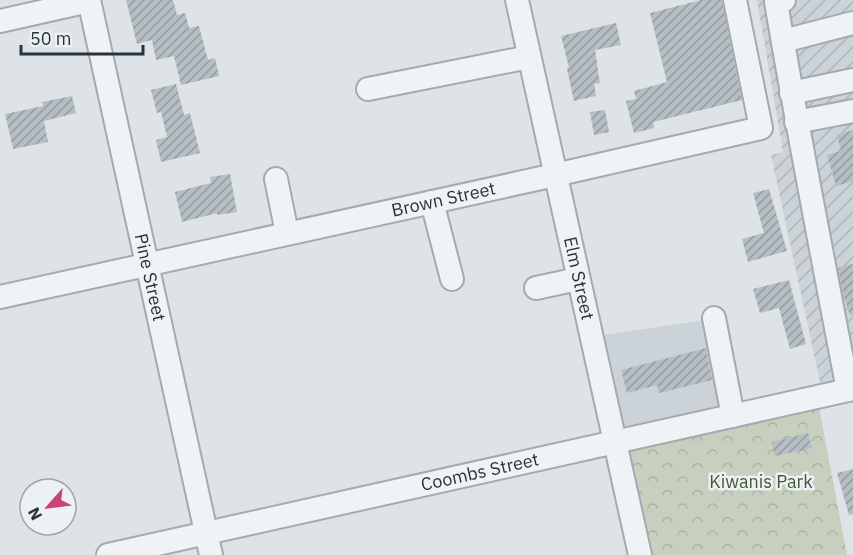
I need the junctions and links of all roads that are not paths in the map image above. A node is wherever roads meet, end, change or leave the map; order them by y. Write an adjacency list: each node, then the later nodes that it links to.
1 (517, 0): 8 (street, Elm Street)
2 (735, 0): 14 (street, Brown Street)
3 (784, 0): 7 (street)
4 (89, 1): 5 (street); 18 (street, Pine Street)
5 (0, 21)
6 (853, 24): 7 (street)
7 (783, 41): 11 (street)
8 (529, 57): 10 (street); 14 (street, Elm Street)
9 (853, 80): 11 (street)
10 (368, 89)
11 (792, 93): 13 (street)
12 (853, 111): 13 (street)
13 (796, 122): 24 (street)
14 (555, 175): 16 (street, Brown Street); 20 (street, Elm Street)
15 (276, 179): 17 (street)
16 (432, 202): 17 (street, Brown Street); 19 (street)
17 (287, 233): 18 (street, Brown Street)
18 (147, 264): 22 (street, Brown Street); 27 (street, Pine Street)
19 (452, 279)
20 (578, 279): 21 (street); 26 (street, Elm Street)
21 (536, 288)
22 (0, 297)
23 (714, 318): 25 (street)
24 (851, 390): 25 (street, Coombs Street)
25 (733, 416): 26 (street, Coombs Street)
26 (615, 442): 27 (street, Coombs Street); 30 (street, Elm Street)
27 (207, 533): 28 (street, Coombs Street); 29 (street, Pine Street)
28 (108, 555)
29 (211, 555)
30 (640, 555)

